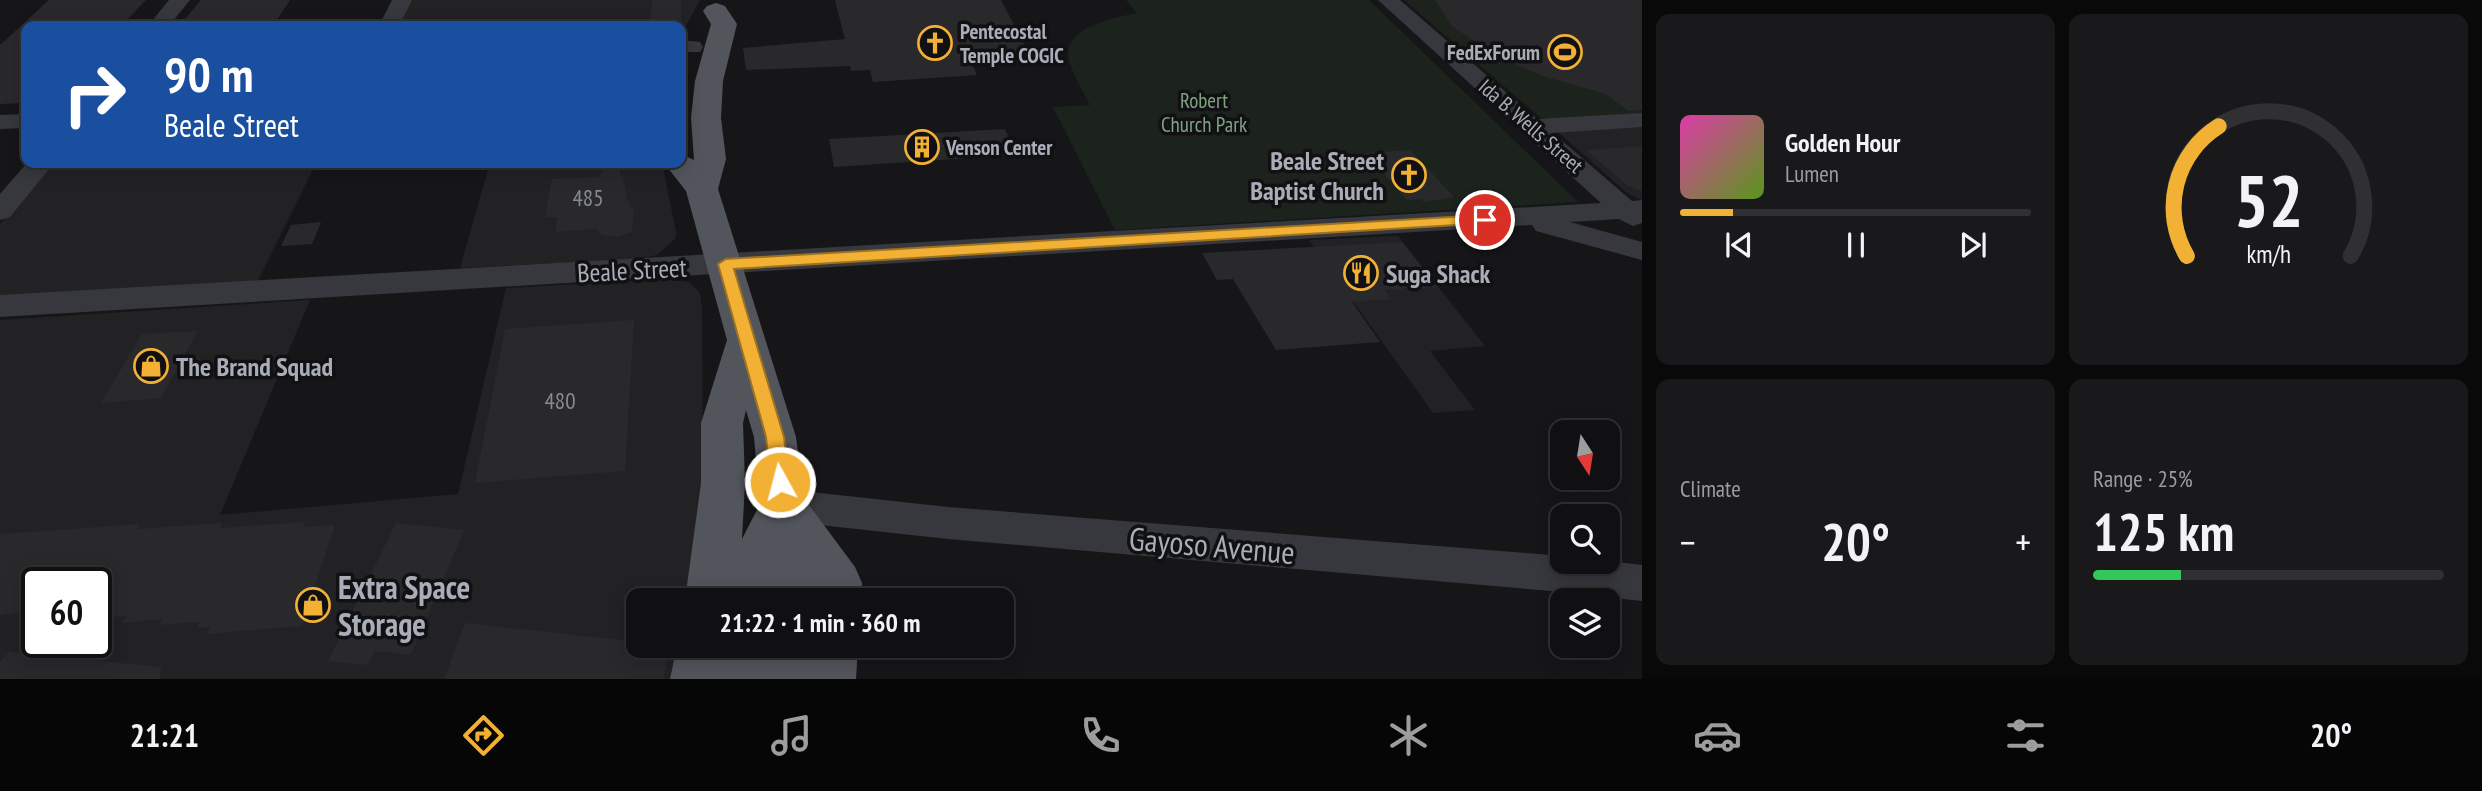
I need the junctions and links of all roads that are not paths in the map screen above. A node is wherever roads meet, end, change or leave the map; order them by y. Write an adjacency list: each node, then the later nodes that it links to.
1 (180, 0): 5 (street)
2 (402, 0): 6 (street)
3 (1388, 0): 11 (street, Ida B. Wells Street)
4 (719, 5): 7 (main road); 14 (main road)
5 (162, 21)
6 (392, 21)
7 (686, 46)
8 (1642, 120): 11 (street)
9 (21, 121): 10 (street)
10 (0, 122)
11 (1532, 127): 16 (street, Ida B. Wells Street)
12 (37, 168): 15 (street)
13 (684, 168): 14 (main road)
14 (702, 189): 19 (main road)
15 (0, 211)
16 (1636, 214): 17 (street, Beale Street)
17 (1511, 218): 18 (street); 19 (street, Beale Street)
18 (1642, 251)
19 (726, 264): 20 (street, Beale Street); 21 (main road)
20 (0, 306)
21 (747, 338): 22 (main road); 24 (main road)
22 (783, 505): 23 (street, Gayoso Avenue); 25 (main road); 26 (main road); 27 (main road)
23 (1642, 583)
24 (712, 588)
25 (755, 588)
26 (794, 588)
27 (838, 588)
28 (700, 658): 32 (main road)
29 (745, 658): 33 (main road)
30 (788, 658): 34 (main road)
31 (832, 658): 35 (main road)
32 (696, 679)
33 (742, 679)
34 (786, 679)
35 (830, 679)

